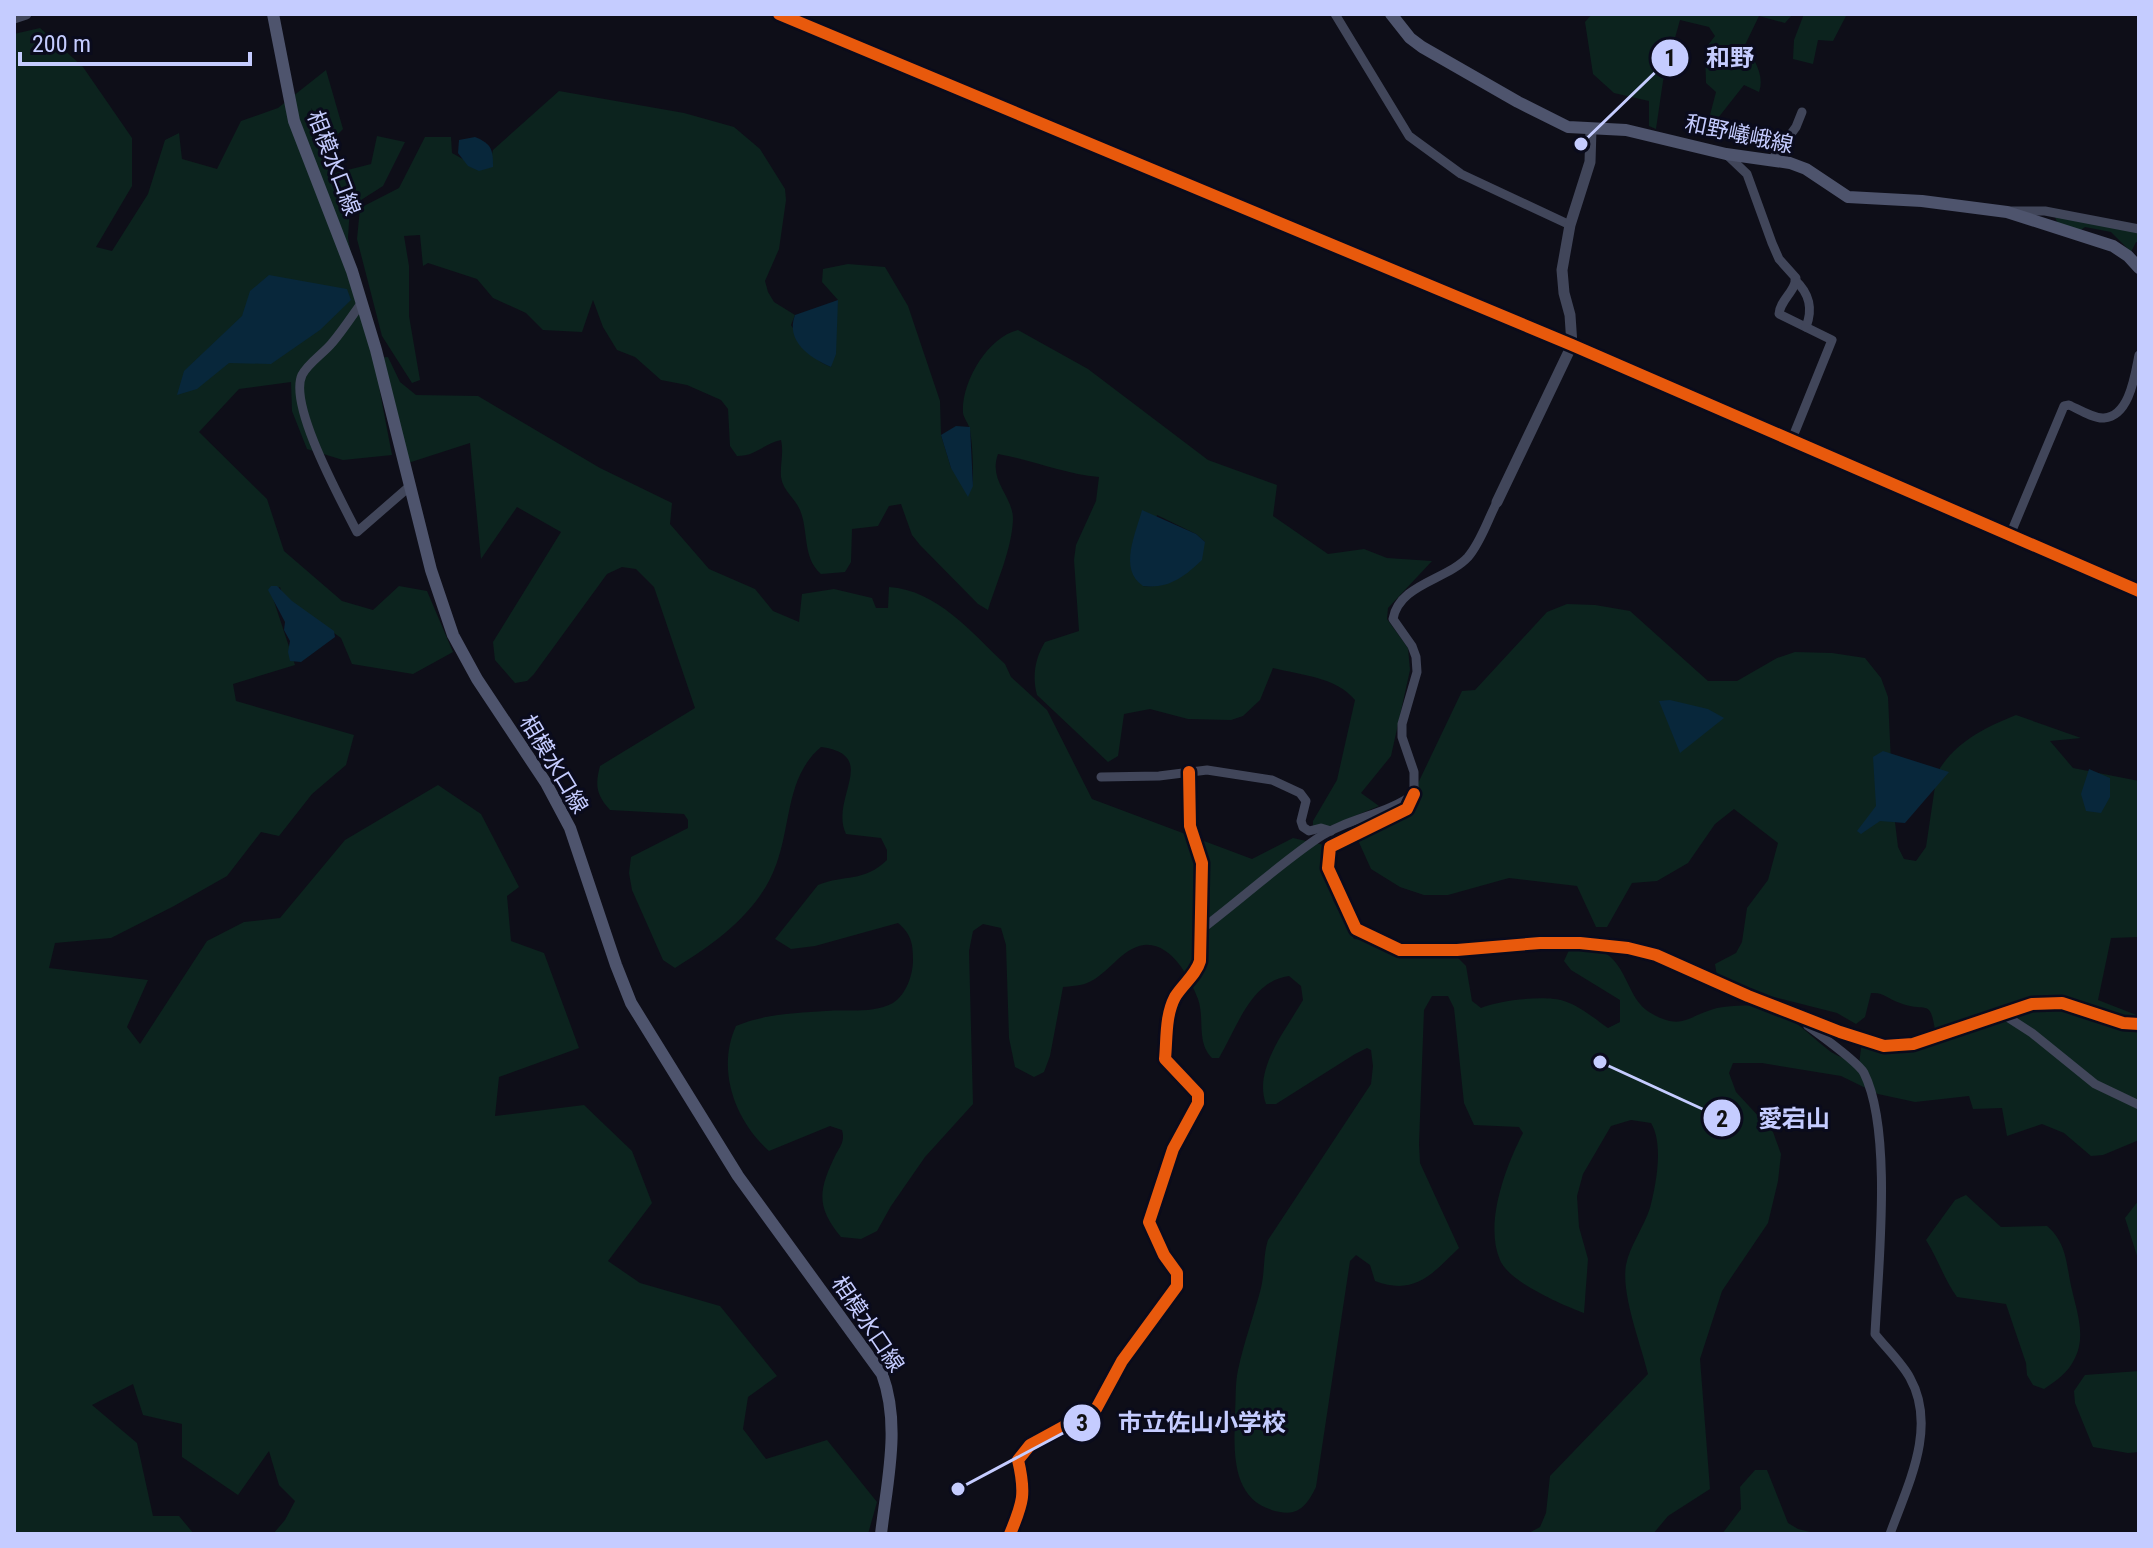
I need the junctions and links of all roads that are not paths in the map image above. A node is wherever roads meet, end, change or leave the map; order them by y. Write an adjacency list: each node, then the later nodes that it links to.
1 (26, 14): 6 (street)
2 (273, 14): 16 (main road, 相模水口線)
3 (779, 14): 18 (street)
4 (1335, 14): 12 (street)
5 (1391, 14): 8 (main road, 和野嶬峨線)
6 (14, 18)
7 (1802, 112): 10 (street)
8 (1591, 129): 9 (main road, 和野嶬峨線); 12 (street)
9 (1726, 154): 10 (main road, 和野嶬峨線); 15 (street)
10 (1771, 161): 11 (main road, 和野嶬峨線)
11 (2007, 212): 13 (street); 14 (main road, 和野嶬峨線)
12 (1570, 225): 18 (street)
13 (2139, 229)
14 (2139, 268)
15 (1795, 280): 17 (street); 17 (street)
16 (362, 302): 21 (main road, 相模水口線); 21 (street)
17 (1806, 327): 20 (street)
18 (1572, 345): 20 (street); 22 (street)
19 (2139, 355): 23 (street)
20 (1792, 439): 23 (street)
21 (410, 486): 34 (main road, 相模水口線)
22 (1497, 502): 27 (street)
23 (2010, 535): 24 (street)
24 (2139, 591)
25 (1189, 772): 26 (street); 28 (street); 29 (street)
26 (1101, 777)
27 (1414, 794): 28 (street); 31 (street)
28 (1331, 831): 29 (street)
29 (1199, 931): 35 (street)
30 (2001, 1013): 31 (street); 32 (street); 33 (street)
31 (1803, 1017): 36 (street)
32 (2139, 1024)
33 (2139, 1105)
34 (881, 1534)
35 (1010, 1534)
36 (1890, 1534)

